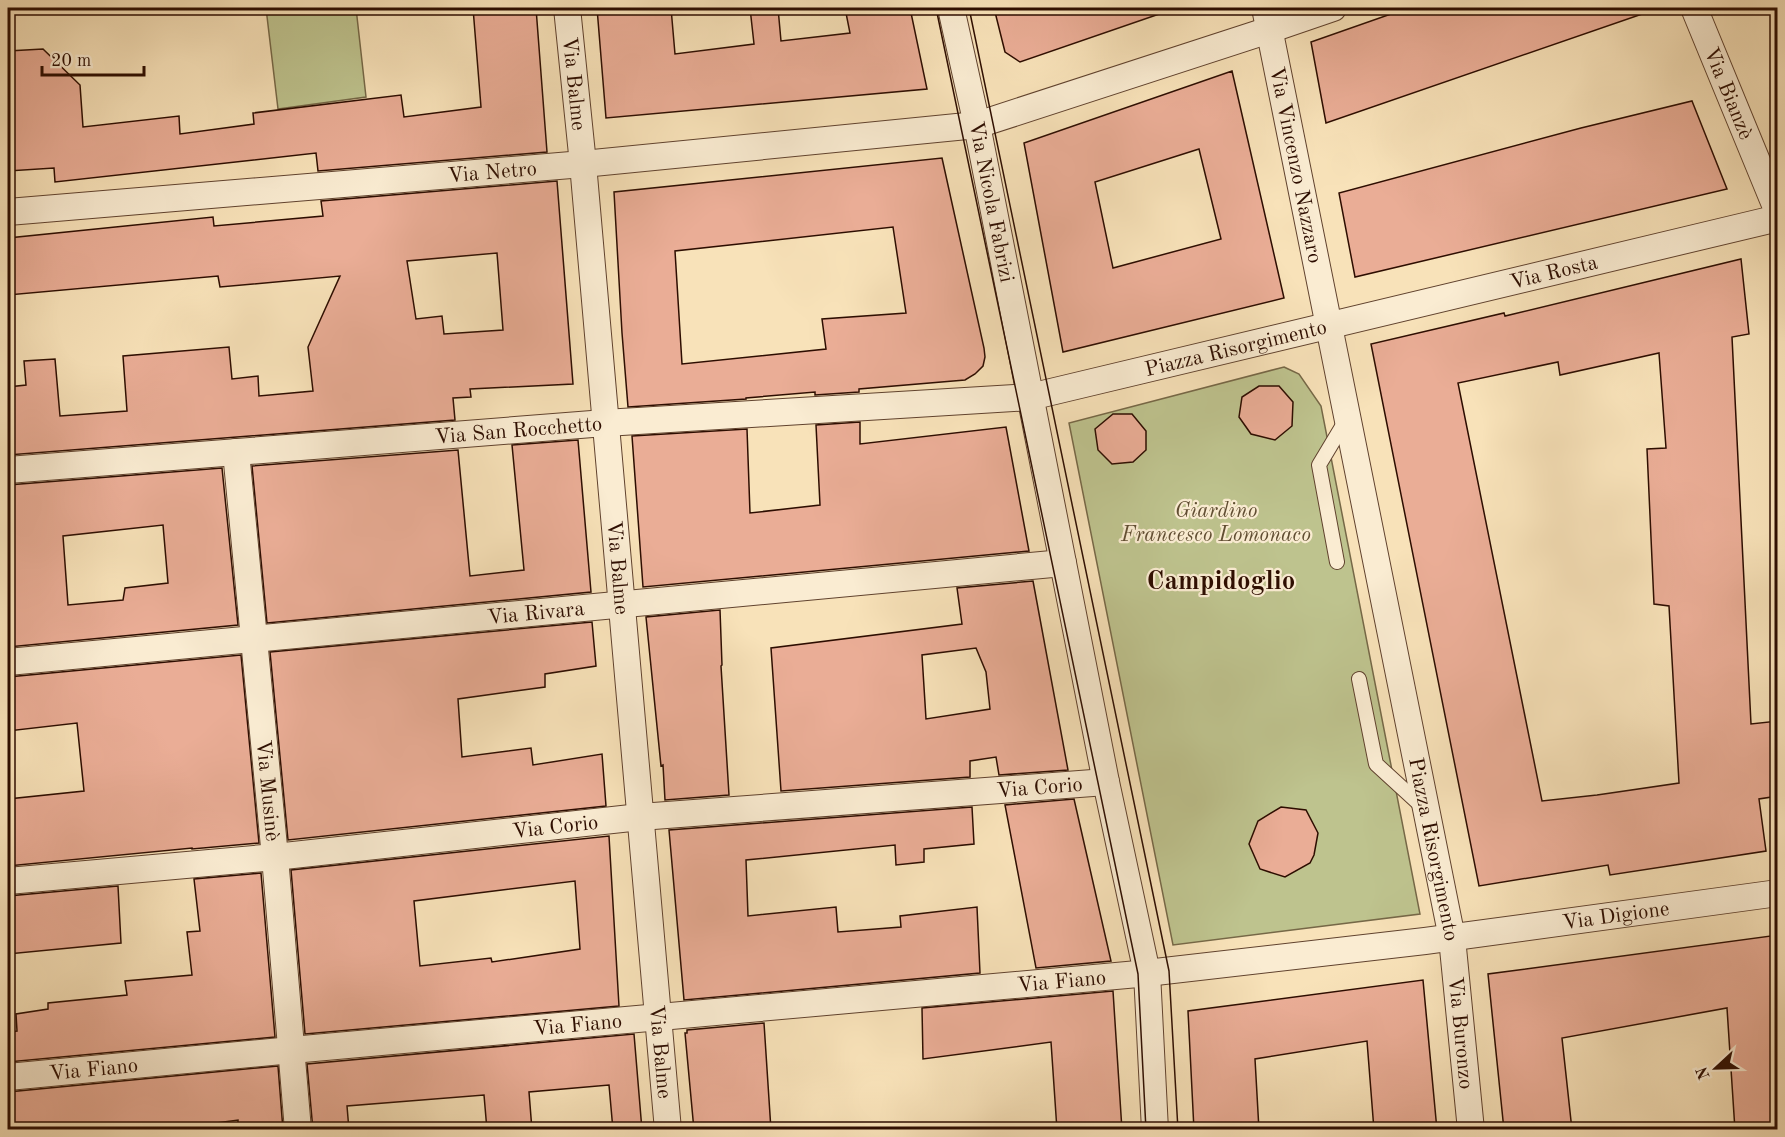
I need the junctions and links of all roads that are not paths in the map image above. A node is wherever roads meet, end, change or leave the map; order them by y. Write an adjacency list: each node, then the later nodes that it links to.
1 (567, 8): 7 (street, Via Balme)
2 (951, 8): 6 (street, Via Nicola Fabrizi)
3 (1333, 8): 5 (street, Via Netro)
4 (1694, 8): 9 (street, Via Bianzè)
5 (1267, 19): 6 (street, Via Netro); 11 (street, Via Vincenzo Nazzaro)
6 (977, 125): 7 (street, Via Netro); 12 (street, Via Nicola Fabrizi)
7 (583, 164): 8 (street, Via Netro); 14 (street, Via Balme)
8 (8, 212)
9 (1778, 212)
10 (1778, 218): 11 (street, Via Rosta)
11 (1328, 325): 12 (street, Piazza Risorgimento); 13 (street, Piazza Risorgimento)
12 (1030, 397): 14 (street, Via San Rocchetto); 18 (street)
13 (1347, 418): 17 (lane); 24 (street, Piazza Risorgimento)
14 (605, 423): 15 (street, Via San Rocchetto); 19 (street, Via Balme)
15 (236, 452): 16 (street, Via San Rocchetto); 20 (street, Via Musinè)
16 (8, 470)
17 (1337, 562)
18 (1063, 563): 19 (street, Via Rivara); 23 (street)
19 (621, 605): 20 (street, Via Rivara); 25 (street, Via Balme)
20 (253, 639): 21 (street, Via Rivara); 26 (street, Via Musinè)
21 (8, 662)
22 (1359, 679): 24 (lane)
23 (1106, 782): 25 (street, Via Corio); 30 (street)
24 (1426, 809): 29 (street, Piazza Risorgimento)
25 (640, 817): 26 (street, Via Corio); 31 (street, Via Balme)
26 (275, 856): 27 (street, Via Corio); 32 (street, Via Musinè)
27 (8, 881)
28 (1778, 893): 29 (street, Via Digione)
29 (1452, 938): 30 (street, Piazza Risorgimento); 37 (street, Via Buronzo)
30 (1147, 973): 31 (street, Via Fiano); 36 (street)
31 (658, 1017): 32 (street, Via Fiano); 35 (street, Via Balme)
32 (292, 1050): 33 (street, Via Fiano); 34 (street, Via Musinè)
33 (8, 1077)
34 (298, 1130)
35 (668, 1130)
36 (1155, 1130)
37 (1471, 1130)

